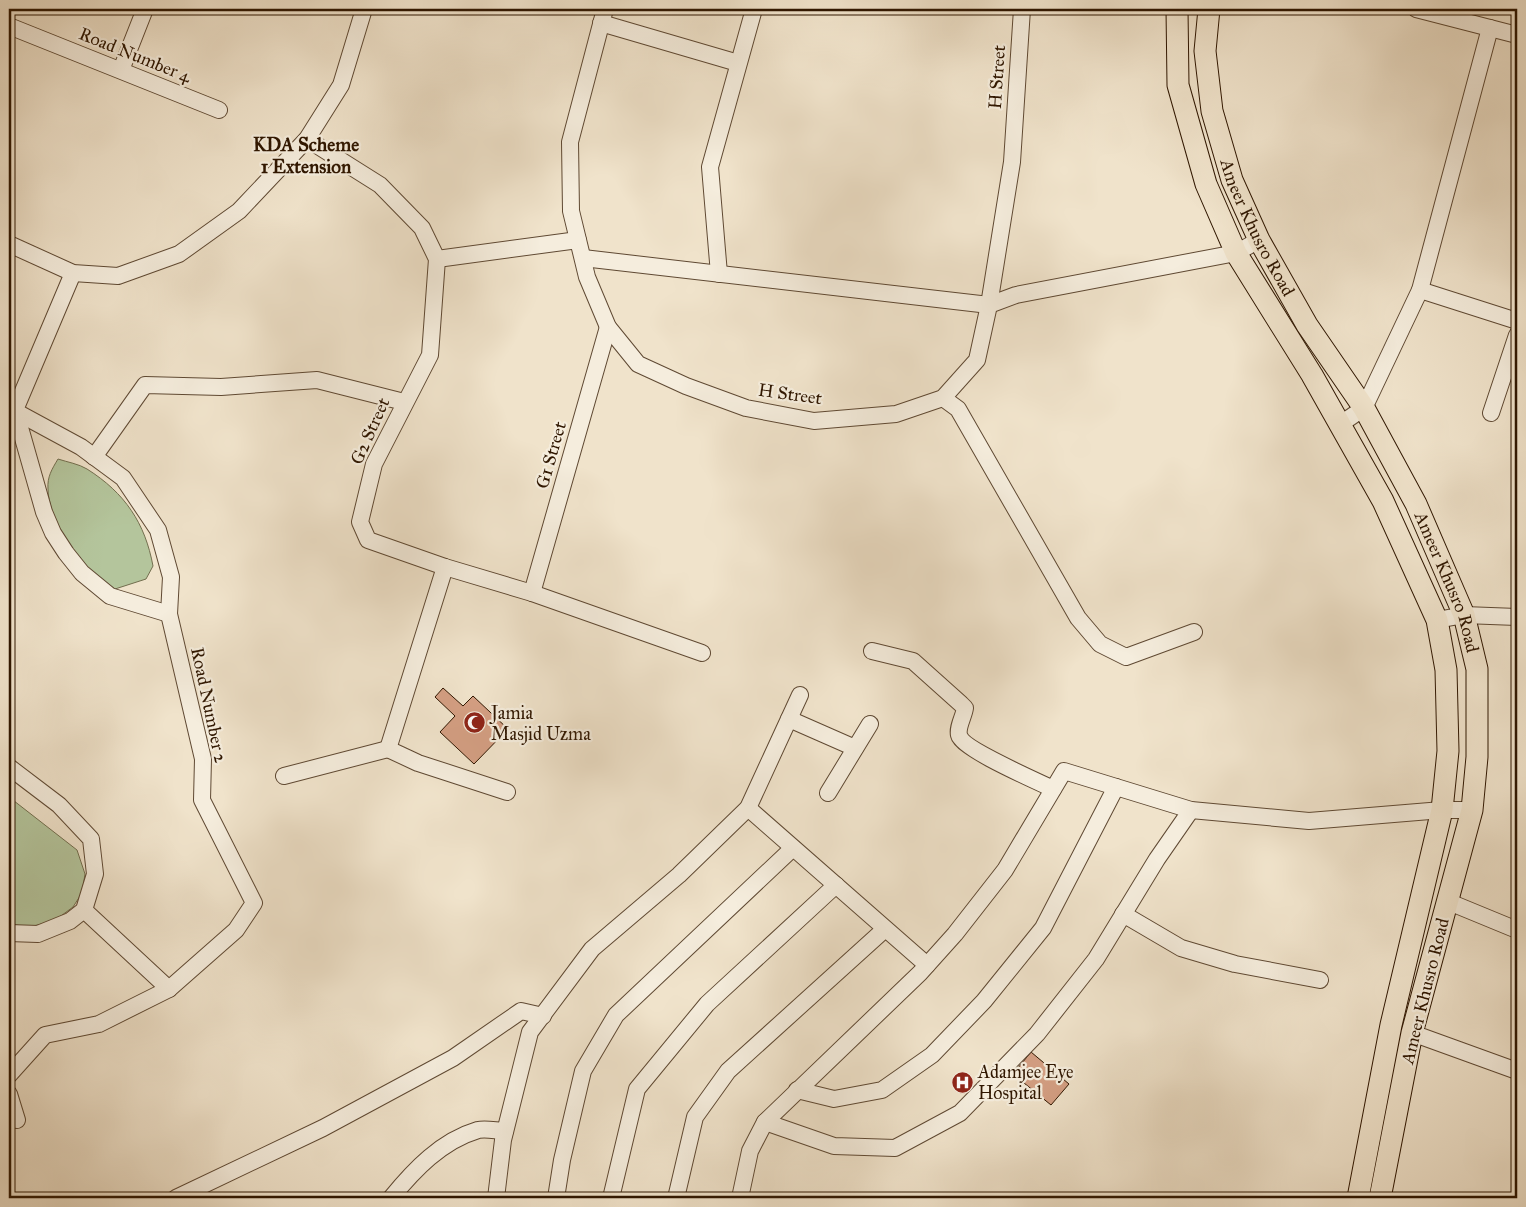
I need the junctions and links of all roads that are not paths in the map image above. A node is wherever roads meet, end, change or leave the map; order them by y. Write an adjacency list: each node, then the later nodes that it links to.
1 (144, 9): 13 (street)
2 (364, 9): 15 (street)
3 (754, 9): 12 (street)
4 (1022, 9): 25 (street, H Street)
5 (1177, 9): 19 (main road, Ameer Khusro Road)
6 (1209, 9): 17 (main road, Ameer Khusro Road)
7 (1416, 9): 10 (street)
8 (603, 16): 12 (street); 16 (street, H Street)
9 (9, 26): 13 (street, Road Number 4)
10 (1490, 28): 11 (street); 24 (street)
11 (1517, 35)
12 (738, 63): 23 (street)
13 (120, 70): 14 (street, Road Number 4)
14 (219, 110)
15 (307, 139): 21 (street, G2 Street); 22 (street)
16 (578, 240): 20 (street, H Street); 21 (street)
17 (1259, 240): 19 (street); 31 (main road, Ameer Khusro Road)
18 (9, 244): 22 (street)
19 (1236, 254): 25 (street); 34 (main road, Ameer Khusro Road)
20 (583, 258): 23 (street); 27 (street, H Street)
21 (437, 259): 30 (street, G2 Street)
22 (73, 273): 32 (street)
23 (719, 274): 25 (street)
24 (1420, 290): 26 (street); 31 (street)
25 (989, 305): 29 (street, H Street)
26 (1517, 322)
27 (608, 327): 29 (street, H Street); 37 (street, G1 Street)
28 (1517, 335): 33 (street)
29 (944, 398): 42 (street)
30 (404, 402): 35 (street); 36 (street, G2 Street)
31 (1364, 408): 34 (street); 39 (main road, Ameer Khusro Road)
32 (12, 409): 35 (street, Road Number 2); 38 (street)
33 (1491, 412)
34 (1339, 425): 41 (main road, Ameer Khusro Road)
35 (94, 457): 38 (street, Road Number 2)
36 (445, 567): 37 (street, G2 Street); 49 (street)
37 (532, 593): 44 (street, G2 Street)
38 (169, 614): 72 (street, Road Number 2)
39 (1464, 615): 40 (street); 41 (street); 59 (main road, Ameer Khusro Road)
40 (1517, 617)
41 (1437, 620): 58 (main road, Ameer Khusro Road)
42 (1194, 632)
43 (872, 651): 53 (street)
44 (702, 653)
45 (800, 695): 46 (street)
46 (789, 719): 48 (street); 56 (street)
47 (870, 724): 48 (street)
48 (856, 748): 55 (street)
49 (388, 749): 51 (street); 54 (street)
50 (9, 767): 64 (street)
51 (284, 776)
52 (1116, 787): 53 (street); 57 (street); 77 (street)
53 (1053, 789): 70 (street)
54 (507, 792)
55 (828, 793)
56 (748, 808): 60 (street); 73 (street)
57 (1191, 810): 58 (street); 66 (street)
58 (1442, 810): 59 (street); 61 (main road, Ameer Khusro Road)
59 (1472, 810): 63 (main road, Ameer Khusro Road)
60 (793, 848): 62 (street); 85 (street)
61 (1425, 879): 63 (main road); 65 (main road, Ameer Khusro Road)
62 (836, 885): 67 (street); 86 (street)
63 (1448, 903): 65 (main road); 68 (street); 74 (main road, Ameer Khusro Road)
64 (84, 910): 69 (street); 72 (street)
65 (1417, 913): 89 (main road, Ameer Khusro Road)
66 (1123, 914): 71 (street); 80 (street)
67 (886, 929): 70 (street); 87 (street)
68 (1517, 930)
69 (9, 933)
70 (927, 965): 77 (street)
71 (1320, 980)
72 (169, 989): 76 (street, Road Number 2)
73 (543, 1016): 81 (street); 82 (street)
74 (1412, 1033): 75 (street); 90 (main road, Ameer Khusro Road)
75 (1517, 1071)
76 (9, 1075)
77 (797, 1090): 80 (street)
78 (9, 1094): 79 (street)
79 (17, 1120)
80 (765, 1122): 88 (street)
81 (505, 1131): 83 (street); 84 (street)
82 (176, 1198)
83 (391, 1198)
84 (496, 1198)
85 (556, 1198)
86 (611, 1198)
87 (676, 1198)
88 (740, 1198)
89 (1358, 1198)
90 (1380, 1198)

